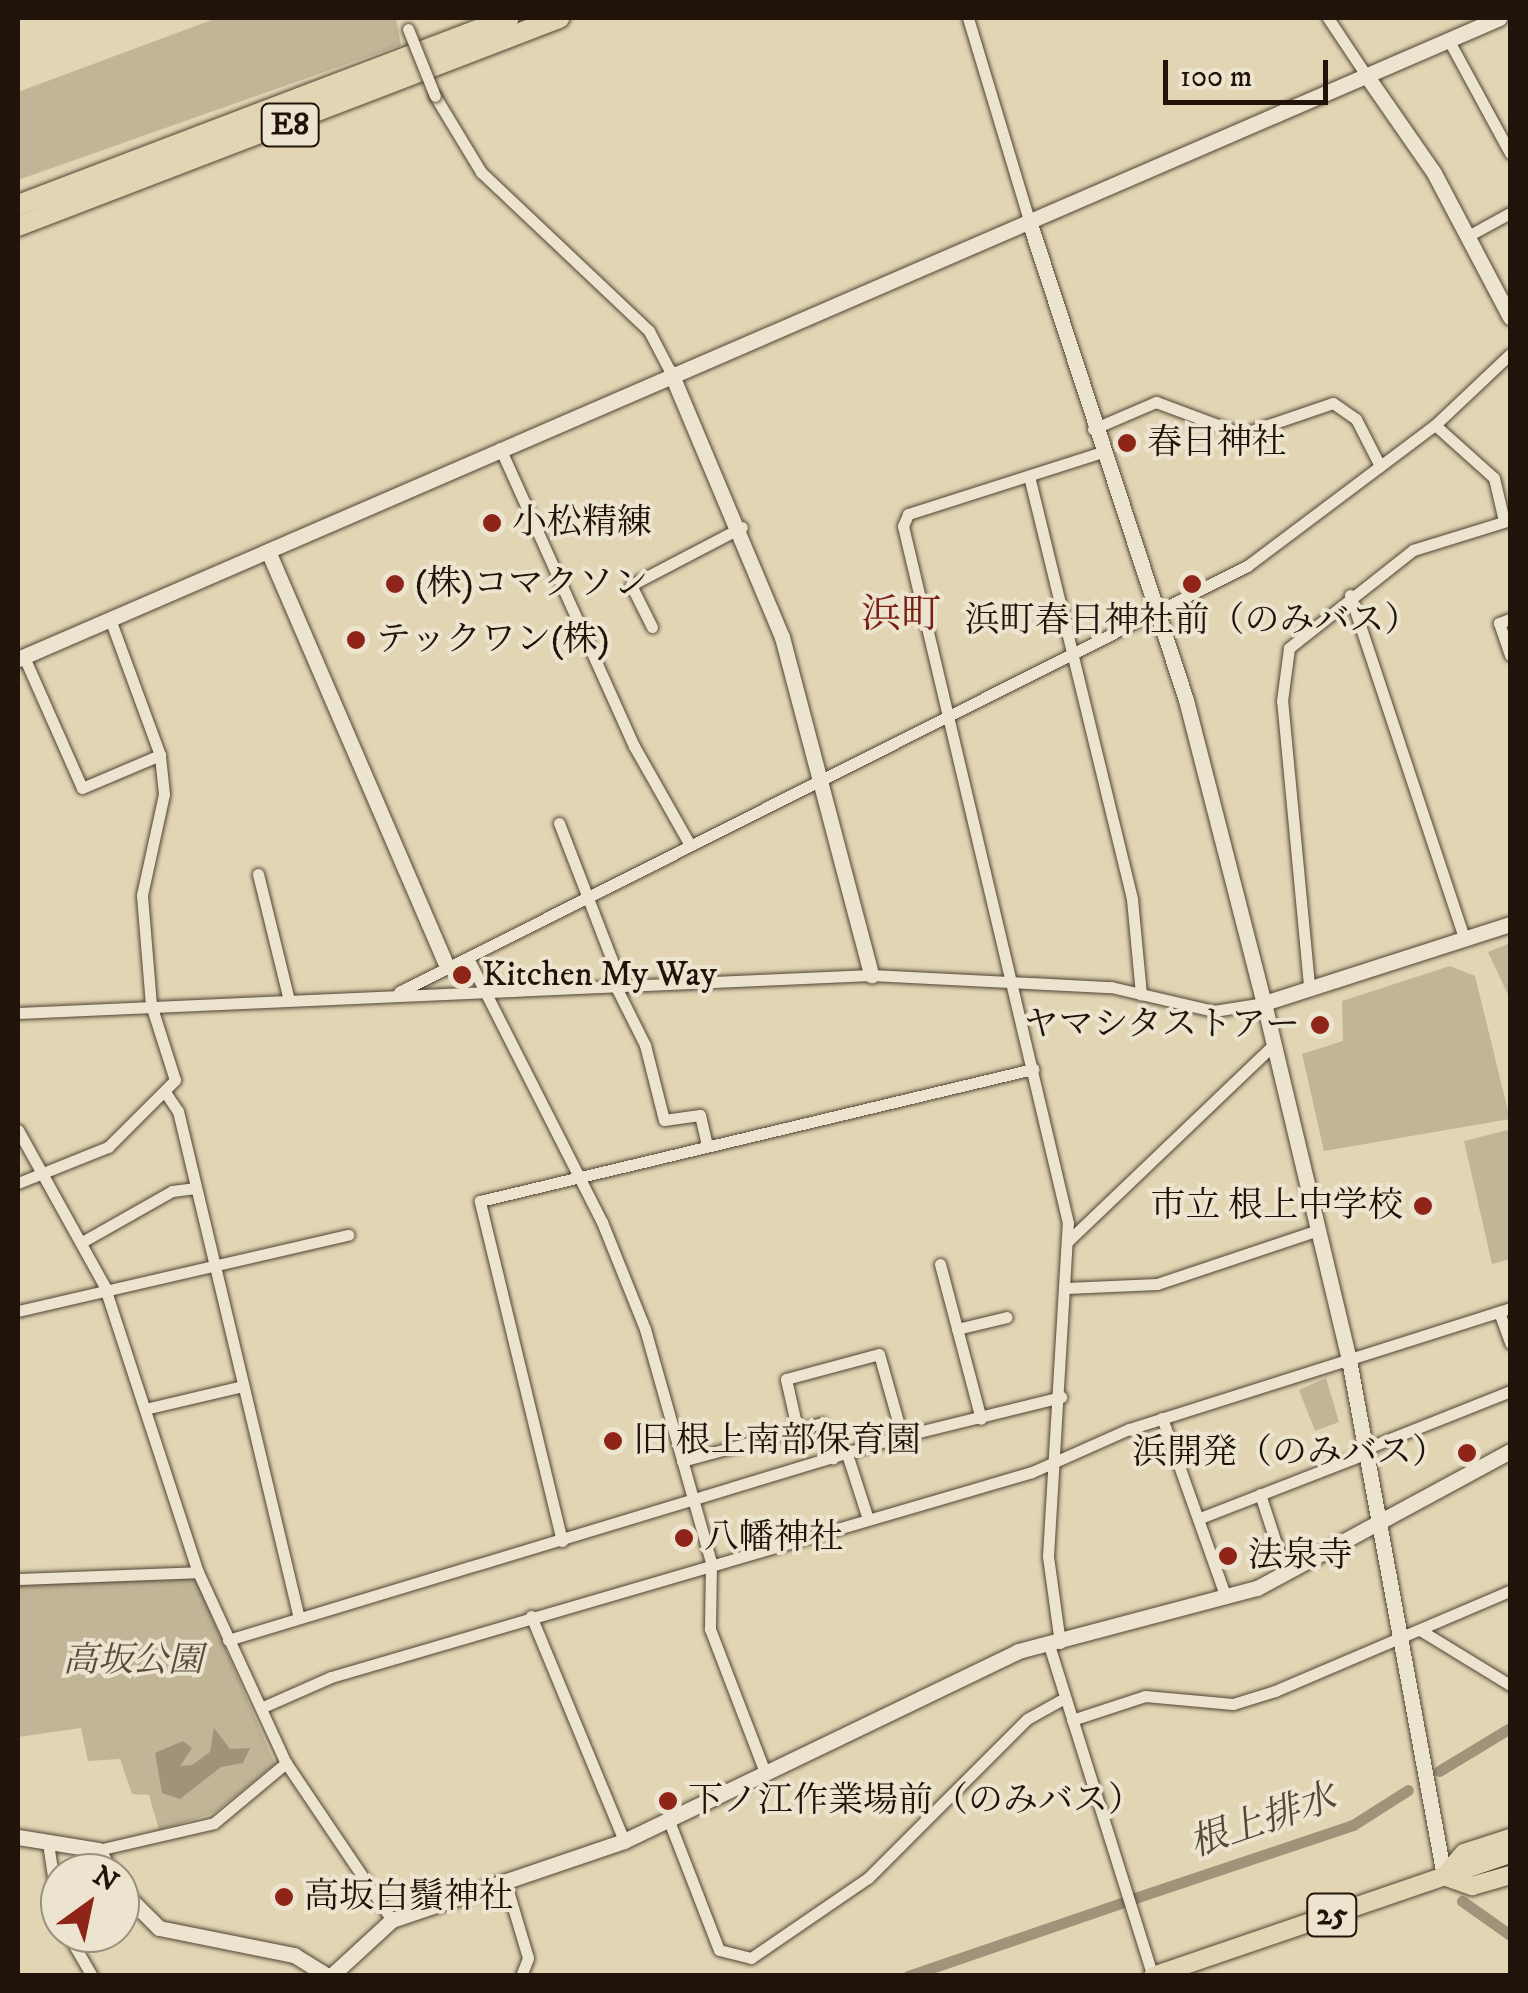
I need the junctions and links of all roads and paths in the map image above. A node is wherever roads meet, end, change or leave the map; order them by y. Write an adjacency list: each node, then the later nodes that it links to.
1 (509, 18): 10 (highway, E8)
2 (559, 18): 13 (highway, E8)
3 (968, 18): 12 (street)
4 (1328, 18): 8 (street)
5 (1499, 18): 7 (street)
6 (407, 23): 17 (street, bridge)
7 (1448, 40): 8 (street); 9 (street)
8 (1366, 75): 12 (street); 14 (street)
9 (1510, 153)
10 (18, 206)
11 (1510, 213): 14 (street)
12 (1030, 224): 17 (street); 19 (street)
13 (18, 226)
14 (1468, 236): 15 (street)
15 (1510, 317)
16 (1510, 354): 18 (street)
17 (671, 372): 20 (street); 25 (street)
18 (1435, 425): 22 (street); 24 (street)
19 (1093, 429): 21 (street); 22 (street)
20 (500, 448): 26 (street); 39 (street)
21 (1099, 453): 23 (street); 28 (street)
22 (1380, 466): 28 (street)
23 (1029, 476): 32 (street); 35 (street)
24 (1507, 521): 27 (street)
25 (742, 527): 31 (street); 37 (street)
26 (268, 551): 29 (street); 45 (street)
27 (1350, 594): 43 (street); 49 (street)
28 (1155, 614): 32 (street); 54 (street)
29 (110, 619): 34 (street); 36 (street)
30 (1510, 619): 33 (street)
31 (652, 627)
32 (1073, 654): 35 (street); 52 (street)
33 (1510, 655)
34 (21, 658): 36 (street)
35 (950, 720): 37 (street); 48 (street)
36 (160, 755): 55 (street)
37 (822, 782): 39 (street); 46 (street)
38 (559, 823): 41 (street)
39 (690, 845): 41 (street)
40 (258, 874): 53 (street)
41 (588, 897): 44 (street); 47 (street)
42 (1510, 924): 43 (street)
43 (1465, 940): 49 (street)
44 (468, 958): 45 (street); 50 (street)
45 (447, 967): 51 (street)
46 (871, 975): 47 (street); 48 (street)
47 (617, 981): 50 (street); 61 (street)
48 (1014, 984): 52 (street); 58 (street)
49 (1308, 985): 54 (street)
50 (484, 989): 51 (street); 63 (street)
51 (399, 992): 53 (street)
52 (1141, 995): 54 (street)
53 (289, 1000): 55 (street)
54 (1264, 1003): 57 (street)
55 (152, 1005): 56 (street); 59 (street)
56 (18, 1013)
57 (1274, 1044): 66 (street); 69 (street)
58 (1033, 1069): 61 (street); 69 (street)
59 (166, 1092): 62 (street); 65 (street)
60 (18, 1130): 62 (street)
61 (707, 1146): 63 (street)
62 (44, 1174): 64 (street); 68 (street)
63 (579, 1176): 93 (street); 99 (street)
64 (18, 1184)
65 (196, 1188): 68 (street); 71 (street)
66 (1318, 1230): 73 (street); 79 (street)
67 (348, 1235): 71 (street)
68 (82, 1242): 72 (street)
69 (1067, 1242): 73 (street)
70 (940, 1264): 77 (street)
71 (214, 1266): 72 (street); 80 (street)
72 (104, 1285): 75 (street); 83 (street)
73 (1066, 1288): 82 (street)
74 (1504, 1310): 78 (street); 79 (street)
75 (18, 1311)
76 (1006, 1317): 77 (street)
77 (957, 1329): 85 (street)
78 (1510, 1343)
79 (1349, 1360): 84 (street); 89 (street)
80 (242, 1386): 83 (street); 106 (street)
81 (1510, 1391): 89 (street)
82 (1061, 1397): 85 (street); 91 (street)
83 (145, 1409): 102 (street)
84 (1162, 1418): 91 (street); 97 (street)
85 (981, 1419): 87 (street)
86 (798, 1428): 87 (street); 92 (street); 93 (street)
87 (902, 1436): 90 (street)
88 (1510, 1450): 96 (street)
89 (1367, 1451): 94 (street); 96 (street)
90 (848, 1454): 92 (street); 98 (street)
91 (1056, 1454): 98 (street); 111 (street)
92 (833, 1458): 95 (street)
93 (682, 1461): 95 (street)
94 (1260, 1494): 97 (street); 101 (street)
95 (691, 1498): 99 (street); 100 (street)
96 (1379, 1516): 101 (street); 110 (street)
97 (1204, 1517): 105 (street)
98 (868, 1519): 100 (street)
99 (562, 1541): 106 (street)
100 (711, 1564): 107 (street); 117 (street)
101 (1285, 1571): 105 (street)
102 (198, 1572): 103 (street); 109 (street)
103 (18, 1579)
104 (1510, 1591): 108 (street)
105 (1226, 1598): 111 (street)
106 (298, 1614): 109 (street)
107 (531, 1616): 114 (street); 121 (street)
108 (1420, 1630): 110 (street); 112 (street)
109 (228, 1640): 114 (street)
110 (1400, 1641): 115 (street); 128 (street)
111 (1055, 1644): 113 (street); 117 (street)
112 (1510, 1685)
113 (1063, 1699): 115 (street); 118 (street)
114 (263, 1707): 116 (street)
115 (1072, 1720): 133 (street)
116 (286, 1764): 123 (street); 131 (street)
117 (766, 1774): 118 (street)
118 (669, 1821): 121 (street)
119 (18, 1837): 122 (street)
120 (1510, 1838): 128 (main road)
121 (624, 1841): 129 (street)
122 (48, 1842): 123 (street); 124 (street)
123 (98, 1850): 125 (street)
124 (50, 1853)
125 (100, 1853)
126 (1510, 1854): 128 (main road, 25)
127 (1510, 1875): 128 (main road)
128 (1444, 1876): 133 (main road, 25)
129 (506, 1884): 131 (street); 136 (street)
130 (140, 1909): 135 (street)
131 (392, 1920): 135 (street)
132 (79, 1953): 134 (street)
133 (1153, 1975)
134 (92, 1976)
135 (329, 1976)
136 (520, 1976)

